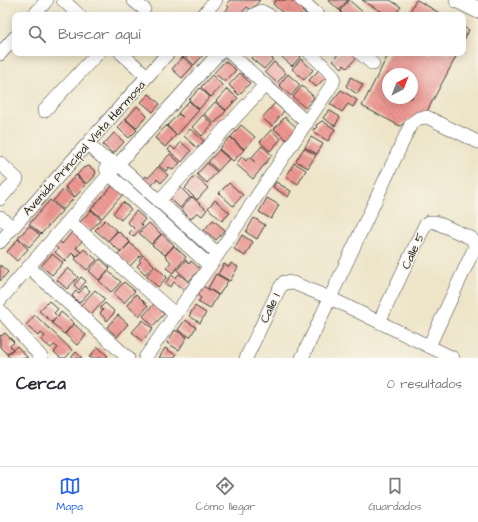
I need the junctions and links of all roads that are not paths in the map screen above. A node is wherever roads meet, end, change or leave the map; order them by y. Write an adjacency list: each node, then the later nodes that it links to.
1 (47, 0): 9 (street)
2 (63, 0): 10 (street)
3 (133, 0): 7 (street)
4 (216, 0): 11 (street)
5 (301, 0): 12 (street)
6 (458, 0): 8 (main road)
7 (144, 9)
8 (478, 10)
9 (37, 12)
10 (76, 12)
11 (206, 12)
12 (315, 12)
13 (12, 40): 14 (street)
14 (0, 54)
15 (95, 56): 25 (street)
16 (124, 56): 23 (street)
17 (165, 56): 23 (street, Avenida Principal Vista Hermosa)
18 (216, 56): 31 (street)
19 (233, 56): 24 (street)
20 (313, 56): 26 (street)
21 (364, 56): 22 (street)
22 (373, 64)
23 (147, 76): 28 (street, Avenida Principal Vista Hermosa)
24 (265, 85): 26 (street); 34 (street)
25 (44, 111)
26 (307, 123): 39 (street)
27 (478, 142): 42 (street)
28 (88, 144): 29 (street); 37 (street, Avenida Principal Vista Hermosa)
29 (102, 157): 31 (street); 32 (street)
30 (0, 163): 33 (street)
31 (118, 164): 32 (street); 34 (street)
32 (109, 174): 36 (street); 40 (street)
33 (0, 199)
34 (159, 201): 39 (street)
35 (0, 216): 37 (street)
36 (69, 221): 41 (street); 45 (street)
37 (13, 228): 38 (street, Avenida Principal Vista Hermosa)
38 (0, 242)
39 (218, 254): 40 (street)
40 (210, 266): 45 (street)
41 (28, 267): 43 (street); 49 (street)
42 (330, 298): 46 (street); 51 (street, Calle 1); 52 (street)
43 (0, 300)
44 (0, 310): 48 (street)
45 (176, 315): 50 (street)
46 (379, 322): 47 (street); 47 (street, Calle 5)
47 (428, 346): 53 (street)
48 (42, 358)
49 (128, 358)
50 (145, 358)
51 (246, 358)
52 (302, 358)
53 (454, 358)

